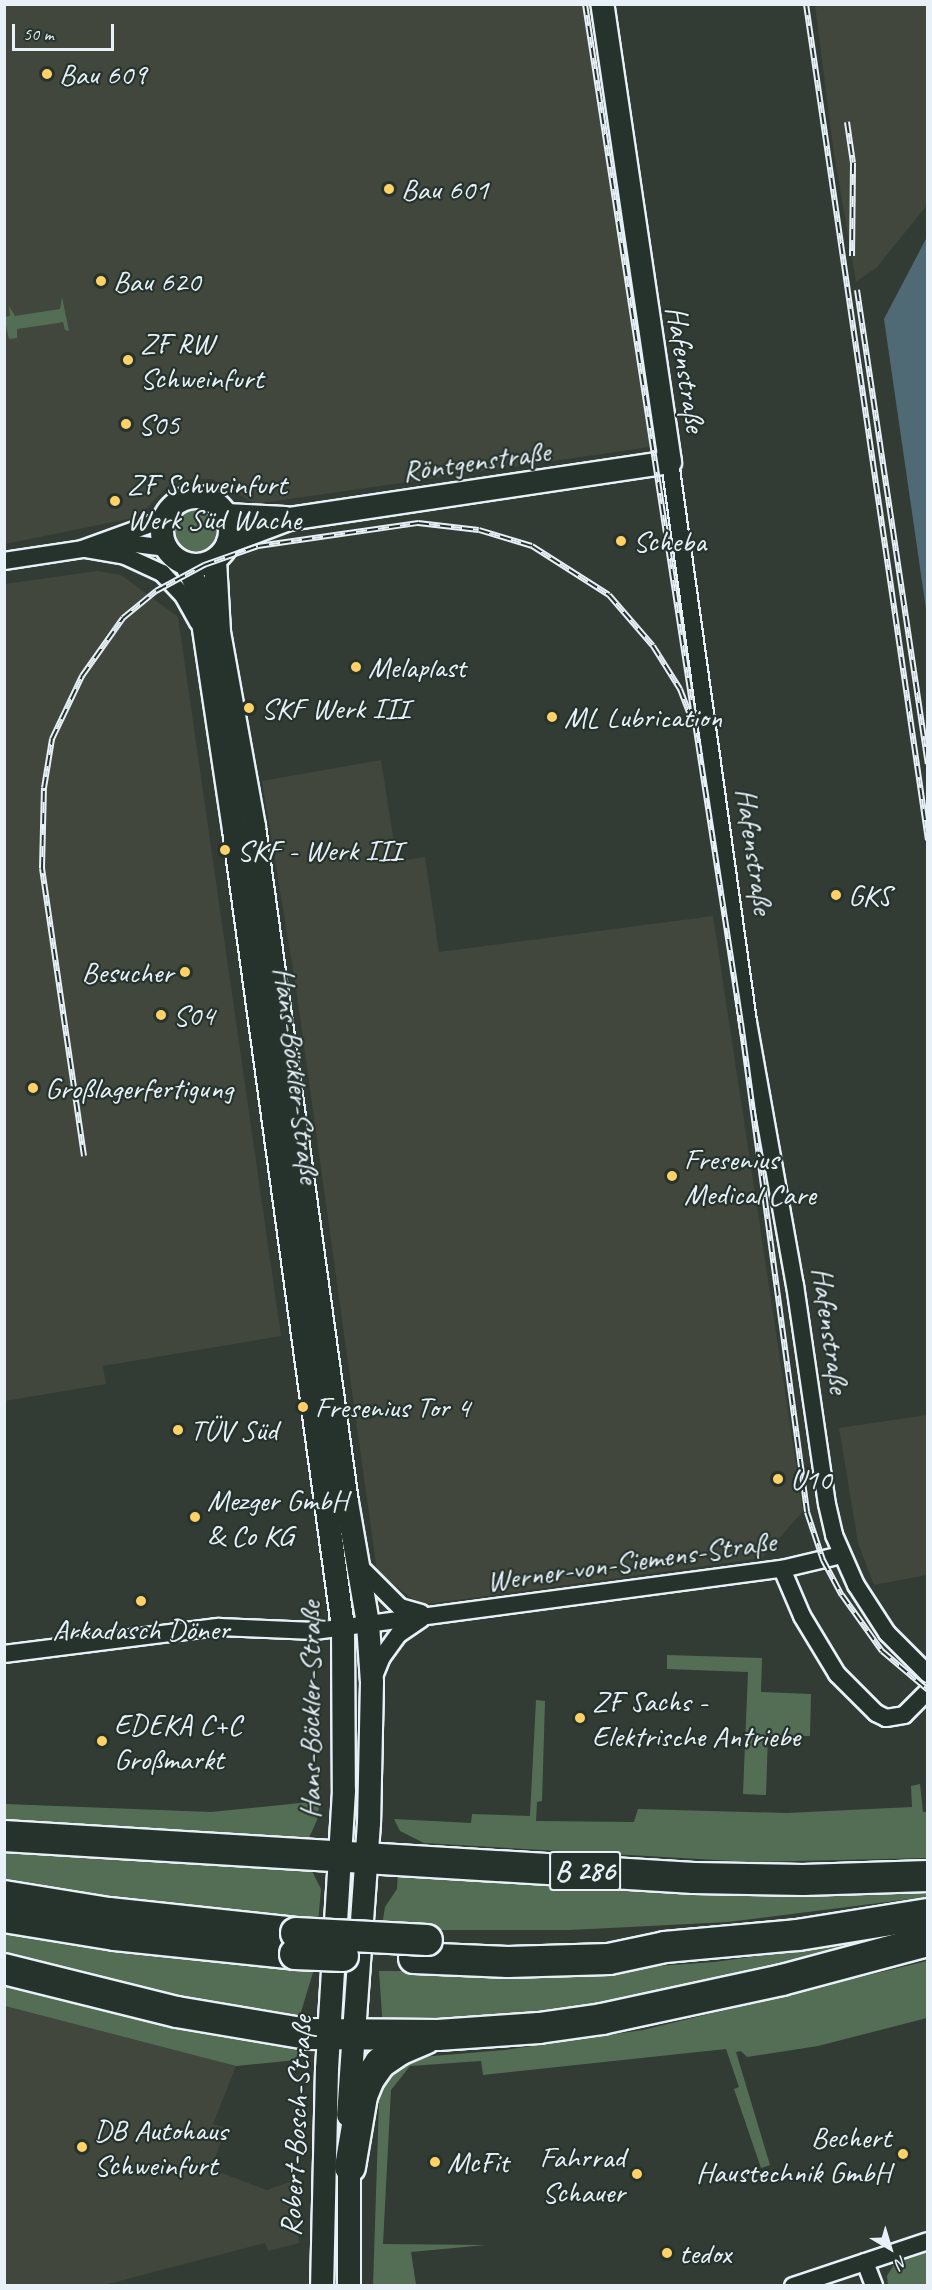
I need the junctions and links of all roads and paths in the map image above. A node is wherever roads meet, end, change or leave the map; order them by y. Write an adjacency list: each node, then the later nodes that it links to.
1 (602, 4): 2 (street, Hafenstraße)
2 (670, 462): 5 (street, Röntgenstraße); 19 (street, Hafenstraße)
3 (226, 515): 4 (street); 5 (street, Röntgenstraße); 7 (street)
4 (165, 519): 6 (street); 8 (street)
5 (289, 519): 7 (street, Röntgenstraße)
6 (108, 541): 8 (street); 9 (street)
7 (228, 542): 10 (street)
8 (166, 548): 12 (street)
9 (82, 549): 11 (street); 13 (street)
10 (215, 560): 12 (street); 14 (street, Hans-Böckler-Straße)
11 (4, 561)
12 (186, 564): 13 (street, Hans-Böckler-Straße)
13 (203, 634): 14 (street, Hans-Böckler-Straße)
14 (229, 738): 15 (street, Hans-Böckler-Straße)
15 (258, 930): 16 (street, Hans-Böckler-Straße); 17 (street, Hans-Böckler-Straße)
16 (309, 1223): 17 (street, Hans-Böckler-Straße); 18 (street, Hans-Böckler-Straße)
17 (286, 1227): 18 (street, Hans-Böckler-Straße)
18 (329, 1449): 20 (street, Hans-Böckler-Straße); 24 (street, Hans-Böckler-Straße)
19 (841, 1555): 21 (street, Werner-von-Siemens-Straße); 26 (street, Hafenstraße)
20 (359, 1566): 22 (street, Werner-von-Siemens-Straße); 23 (street, Hans-Böckler-Straße)
21 (782, 1569): 22 (street, Werner-von-Siemens-Straße); 28 (street)
22 (428, 1616): 23 (street, Werner-von-Siemens-Straße); 27 (street, Hans-Böckler-Straße)
23 (368, 1624): 24 (street, Werner-von-Siemens-Straße); 27 (street, Hans-Böckler-Straße)
24 (343, 1627): 25 (street, Werner-von-Siemens-Straße); 30 (street, Hans-Böckler-Straße)
25 (4, 1654)
26 (927, 1674)
27 (372, 1682): 30 (street, Hans-Böckler-Straße)
28 (927, 1691)
29 (4, 1836): 30 (highway)
30 (354, 1857): 31 (highway, B 286); 38 (street, Hans-Böckler-Straße); 39 (street, Hans-Böckler-Straße)
31 (927, 1876)
32 (4, 1896): 36 (highway, B 286)
33 (927, 1914): 36 (highway, B 286, bridge)
34 (4, 1917): 36 (highway, B 286)
35 (927, 1941): 41 (highway)
36 (295, 1943)
37 (4, 1969): 40 (highway)
38 (335, 1970): 40 (street, Robert-Bosch-Straße)
39 (358, 1978): 40 (street, Robert-Bosch-Straße)
40 (342, 2035): 41 (highway); 42 (street, Robert-Bosch-Straße); 45 (street, Robert-Bosch-Straße)
41 (438, 2036): 42 (highway)
42 (350, 2167): 46 (street, Robert-Bosch-Straße)
43 (927, 2241): 44 (street)
44 (865, 2262): 47 (street); 48 (street)
45 (322, 2286)
46 (349, 2286)
47 (793, 2286)
48 (873, 2286)

